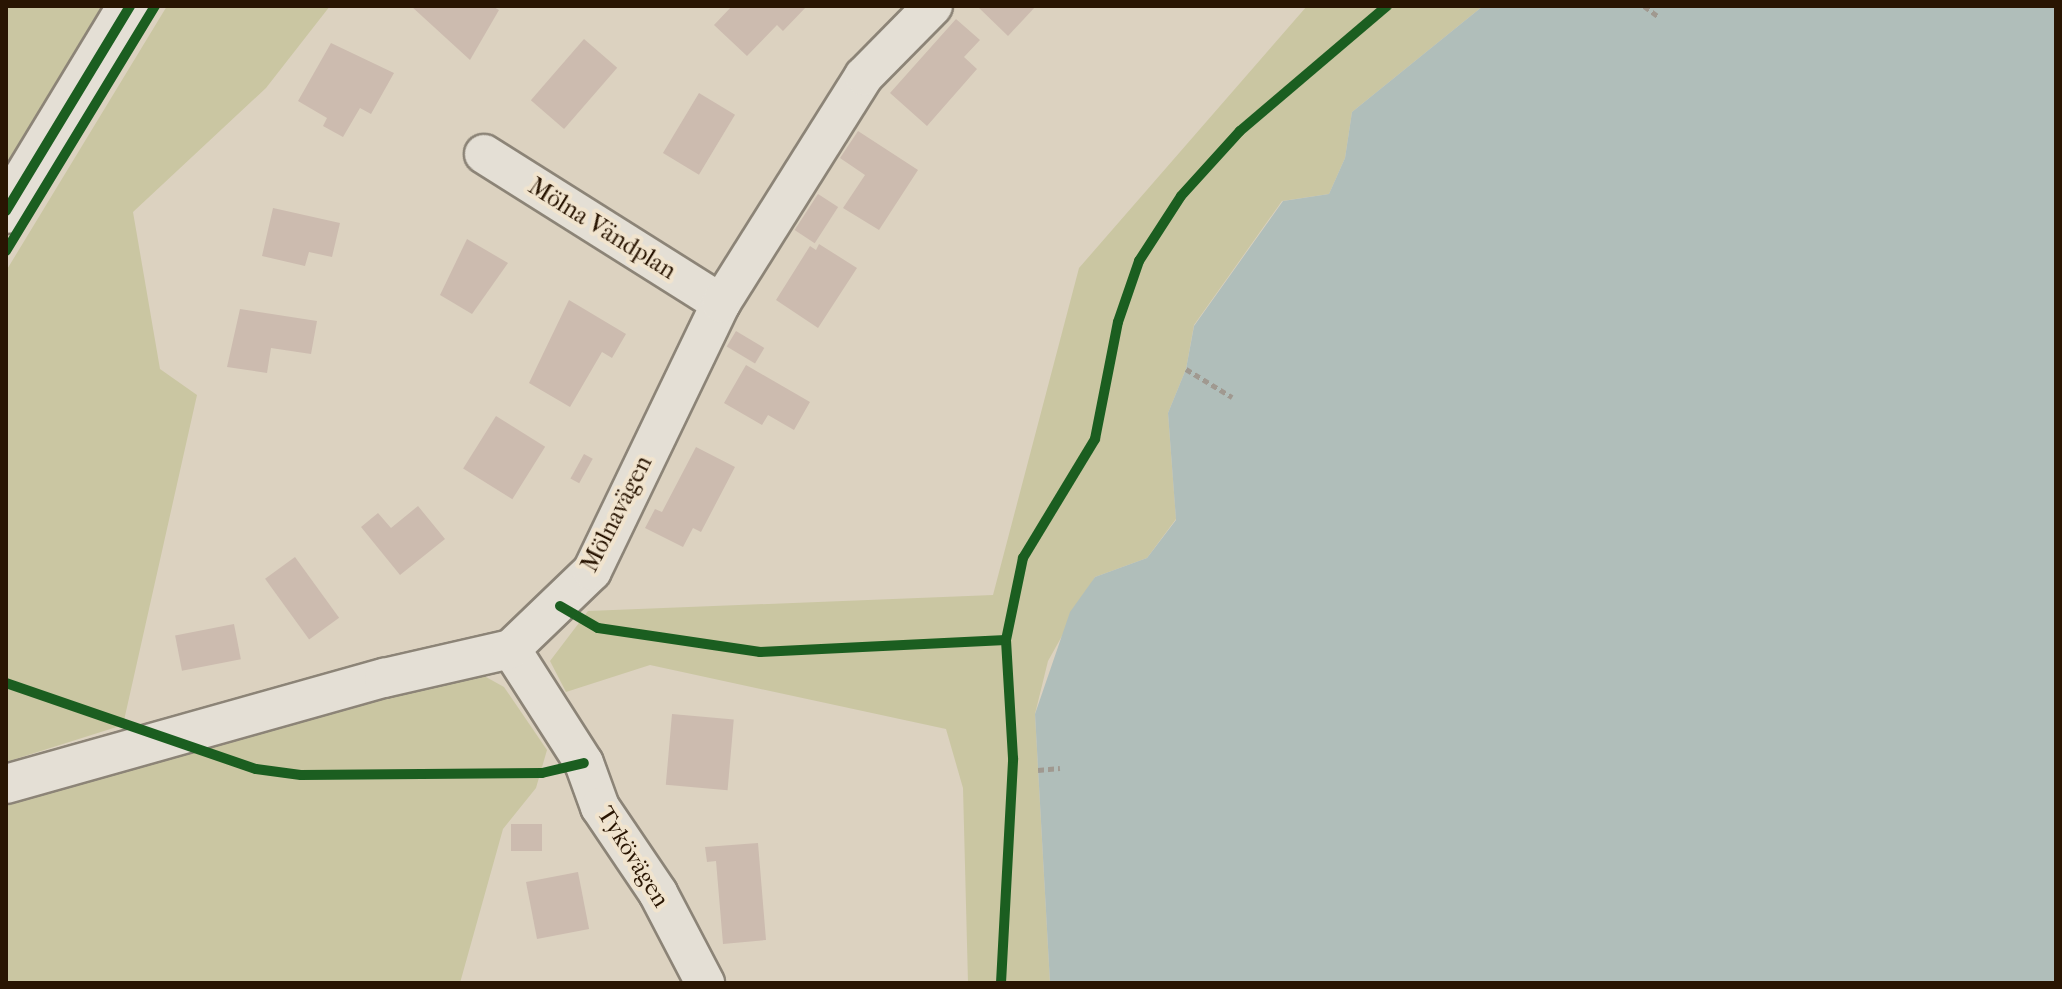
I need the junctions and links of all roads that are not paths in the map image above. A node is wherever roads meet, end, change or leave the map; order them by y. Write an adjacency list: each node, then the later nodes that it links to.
1 (130, 6): 4 (main road)
2 (933, 6): 5 (street, Mölnavägen)
3 (484, 154): 5 (street, Mölna Vändplan)
4 (6, 211)
5 (721, 303): 6 (street, Mölnavägen)
6 (511, 649): 7 (street); 8 (street, Tykövägen)
7 (6, 784)
8 (705, 983)

